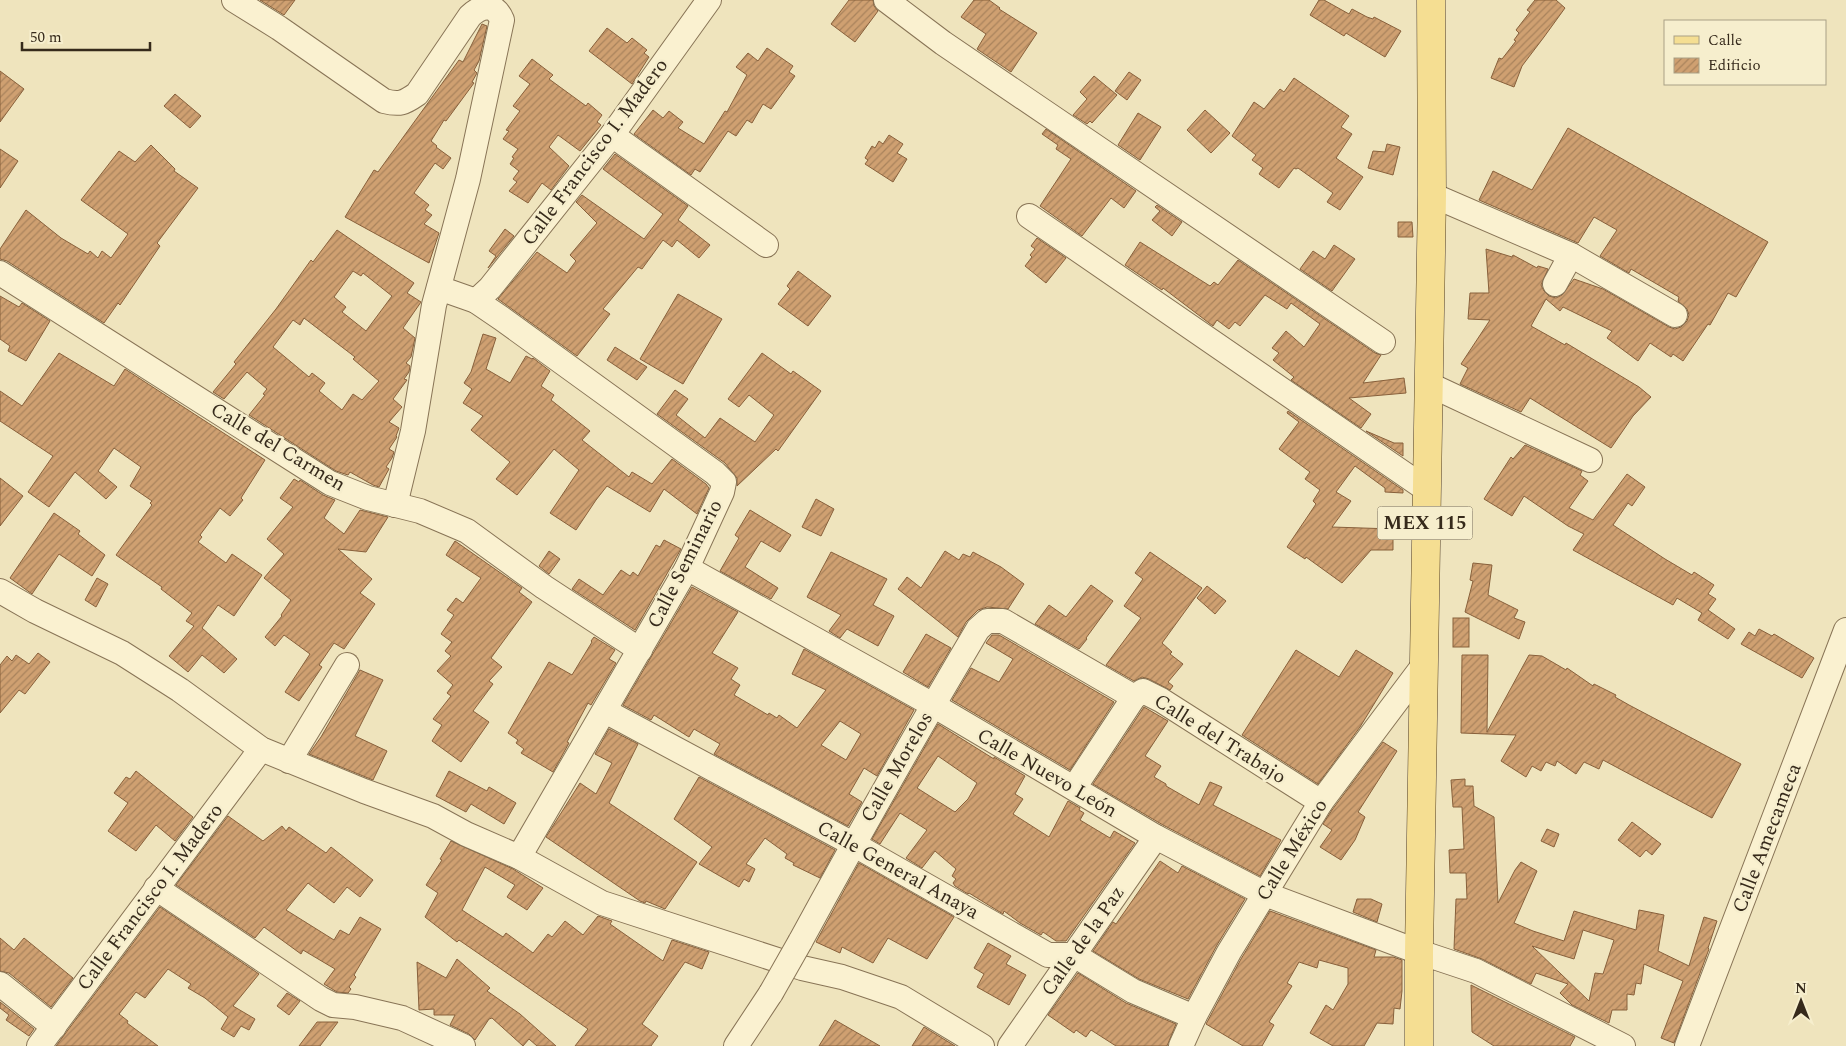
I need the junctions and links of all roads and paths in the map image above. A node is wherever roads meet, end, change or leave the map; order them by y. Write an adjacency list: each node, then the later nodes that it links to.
1 (234, 0): 12 (street)
2 (709, 0): 5 (street, Calle Francisco I. Madero)
3 (886, 0): 15 (street)
4 (1431, 0): 6 (main road, MEX 115)
5 (612, 135): 8 (street); 13 (street, Calle Francisco I. Madero)
6 (1432, 194): 9 (street); 16 (main road, MEX 115)
7 (1029, 216): 18 (street)
8 (766, 245)
9 (1571, 255): 11 (street); 14 (street)
10 (0, 273): 19 (street, Calle del Carmen)
11 (1555, 284)
12 (439, 288): 13 (street); 19 (street)
13 (476, 301): 20 (street, Calle Seminario)
14 (1675, 314)
15 (1383, 342)
16 (1428, 384): 17 (street); 18 (main road, MEX 115)
17 (1590, 460)
18 (1426, 489): 26 (main road, MEX 115)
19 (395, 505): 24 (street, Calle del Carmen)
20 (687, 568): 24 (street, Calle Seminario); 28 (street, Calle Nuevo León)
21 (0, 591): 30 (street)
22 (987, 622): 27 (street, Calle del Trabajo); 28 (street, Calle Morelos)
23 (1846, 630): 52 (street, Calle Amecameca)
24 (640, 650): 29 (street, Calle Seminario)
25 (347, 665): 31 (street)
26 (1423, 666): 33 (street, Calle México); 39 (main road, MEX 115)
27 (1134, 697): 32 (street); 33 (street, Calle del Trabajo)
28 (933, 705): 32 (street, Calle Nuevo León); 35 (street, Calle Morelos)
29 (605, 711): 35 (street, Calle General Anaya); 36 (street, Calle Seminario)
30 (261, 749): 31 (street); 37 (street, Calle Francisco I. Madero)
31 (289, 760): 36 (street)
32 (1074, 788): 34 (street, Calle Nuevo León)
33 (1321, 802): 38 (street, Calle México)
34 (1156, 837): 38 (street, Calle Nuevo León); 40 (street, Calle de la Paz)
35 (853, 844): 40 (street, Calle General Anaya); 46 (street, Calle Morelos, bridge)
36 (518, 857): 47 (street)
37 (156, 888): 43 (street, Calle Francisco I. Madero); 45 (street)
38 (1265, 894): 39 (street, Calle Nuevo León); 42 (street, Calle México)
39 (1419, 952): 50 (main road, MEX 115); 51 (street, Calle Nuevo León)
40 (1074, 955): 42 (street); 48 (street, Calle de la Paz)
41 (0, 984): 43 (street)
42 (1194, 1017): 49 (street, Calle México)
43 (54, 1027): 44 (street, Calle Francisco I. Madero)
44 (39, 1046)
45 (463, 1046)
46 (736, 1046)
47 (982, 1046)
48 (1010, 1046)
49 (1181, 1046)
50 (1419, 1046)
51 (1623, 1046)
52 (1687, 1046)

